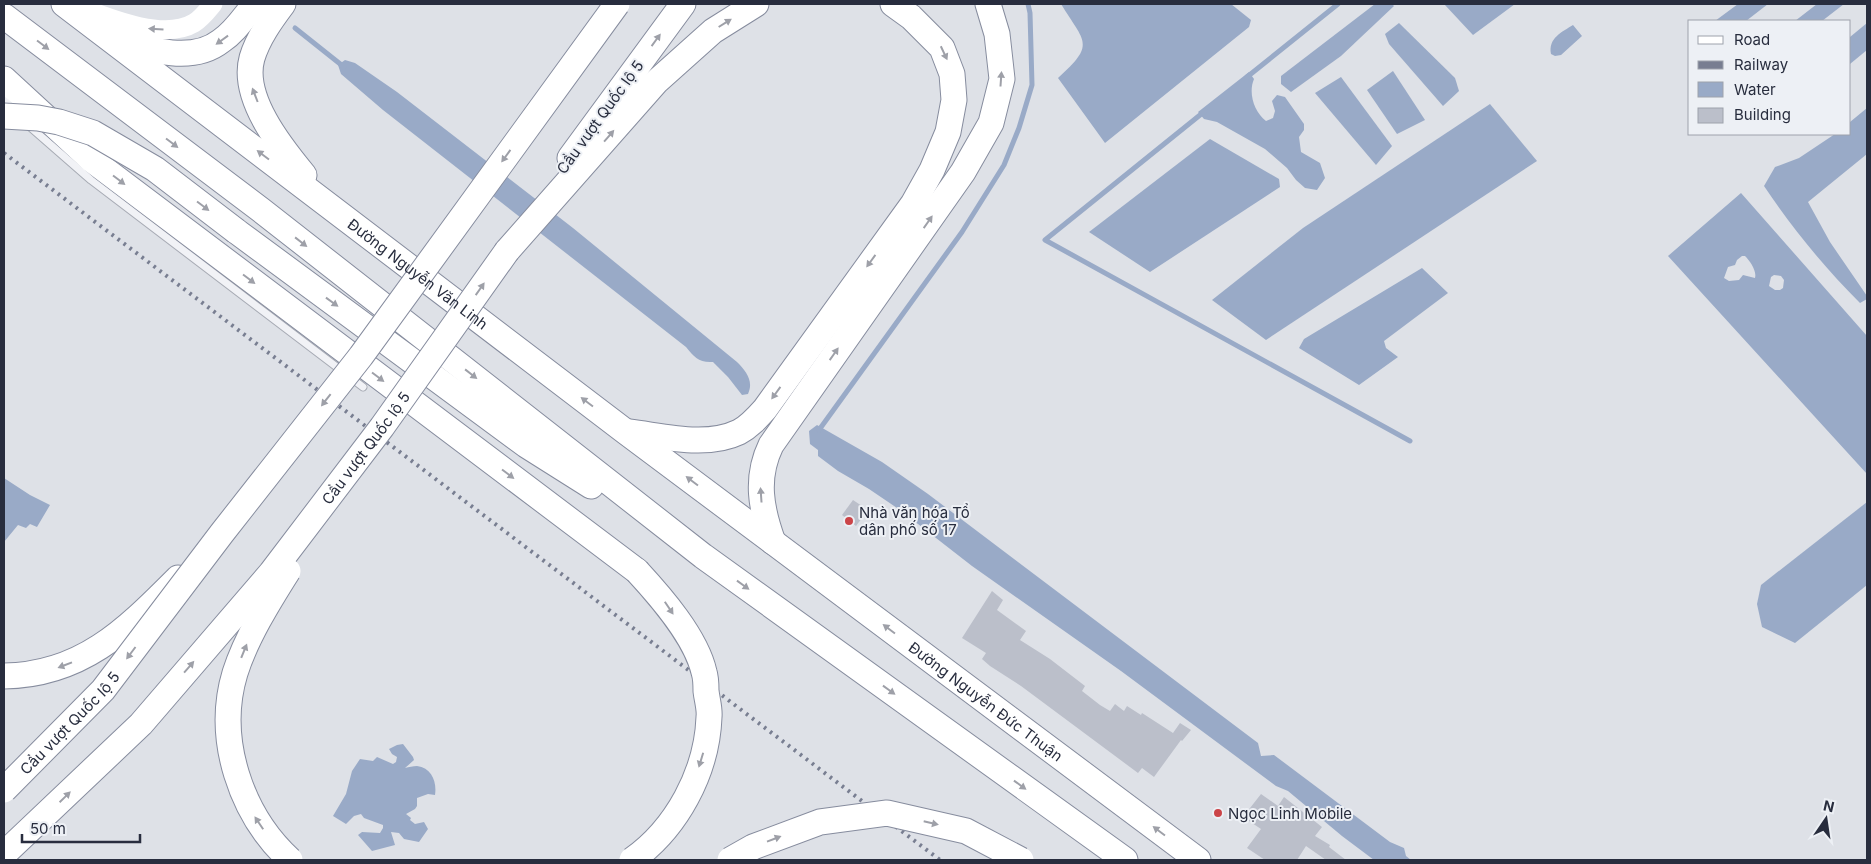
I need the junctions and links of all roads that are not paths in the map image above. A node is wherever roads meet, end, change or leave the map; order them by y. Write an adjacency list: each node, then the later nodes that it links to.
1 (64, 4): 13 (highway, Đường Nguyễn Văn Linh)
2 (71, 4): 3 (main road, one-way to 2)
3 (213, 4)
4 (254, 4): 13 (highway, one-way to 13)
5 (283, 4): 18 (highway, one-way to 5)
6 (610, 4): 17 (highway, bridge)
7 (617, 4): 17 (highway, Cầu vượt Quốc lộ 5, bridge)
8 (683, 4): 19 (highway, Cầu vượt Quốc lộ 5, one-way to 8)
9 (756, 4): 19 (highway, one-way to 9)
10 (988, 4): 24 (highway, one-way to 10)
11 (902, 11): 22 (highway, one-way to 22)
12 (4, 16): 25 (highway, one-way to 25)
13 (103, 33): 18 (highway, Đường Nguyễn Văn Linh, one-way to 13)
14 (4, 79): 30 (highway, one-way to 30, bridge)
15 (4, 100): 20 (lane)
16 (4, 116): 25 (highway, one-way to 25, bridge)
17 (528, 127): 23 (highway, Cầu vượt Quốc lộ 5, one-way to 23, bridge)
18 (331, 207): 22 (highway, Đường Nguyễn Văn Linh, one-way to 18)
19 (507, 251): 21 (highway, Cầu vượt Quốc lộ 5, one-way to 19, bridge)
20 (363, 387)
21 (382, 427): 28 (highway, Cầu vượt Quốc lộ 5, one-way to 21, bridge); 29 (highway, one-way to 21, bridge)
22 (626, 432): 24 (highway, Đường Nguyễn Văn Linh, one-way to 22)
23 (222, 533): 26 (highway, one-way to 26, bridge); 27 (highway, Cầu vượt Quốc lộ 5, one-way to 27, bridge)
24 (773, 542): 34 (highway, Đường Nguyễn Đức Thuận, one-way to 24)
25 (703, 556): 33 (highway, one-way to 33)
26 (4, 676)
27 (4, 790)
28 (4, 854)
29 (290, 860)
30 (632, 860)
31 (730, 860): 32 (highway, one-way to 32, bridge)
32 (1021, 860)
33 (1125, 860)
34 (1198, 860)

